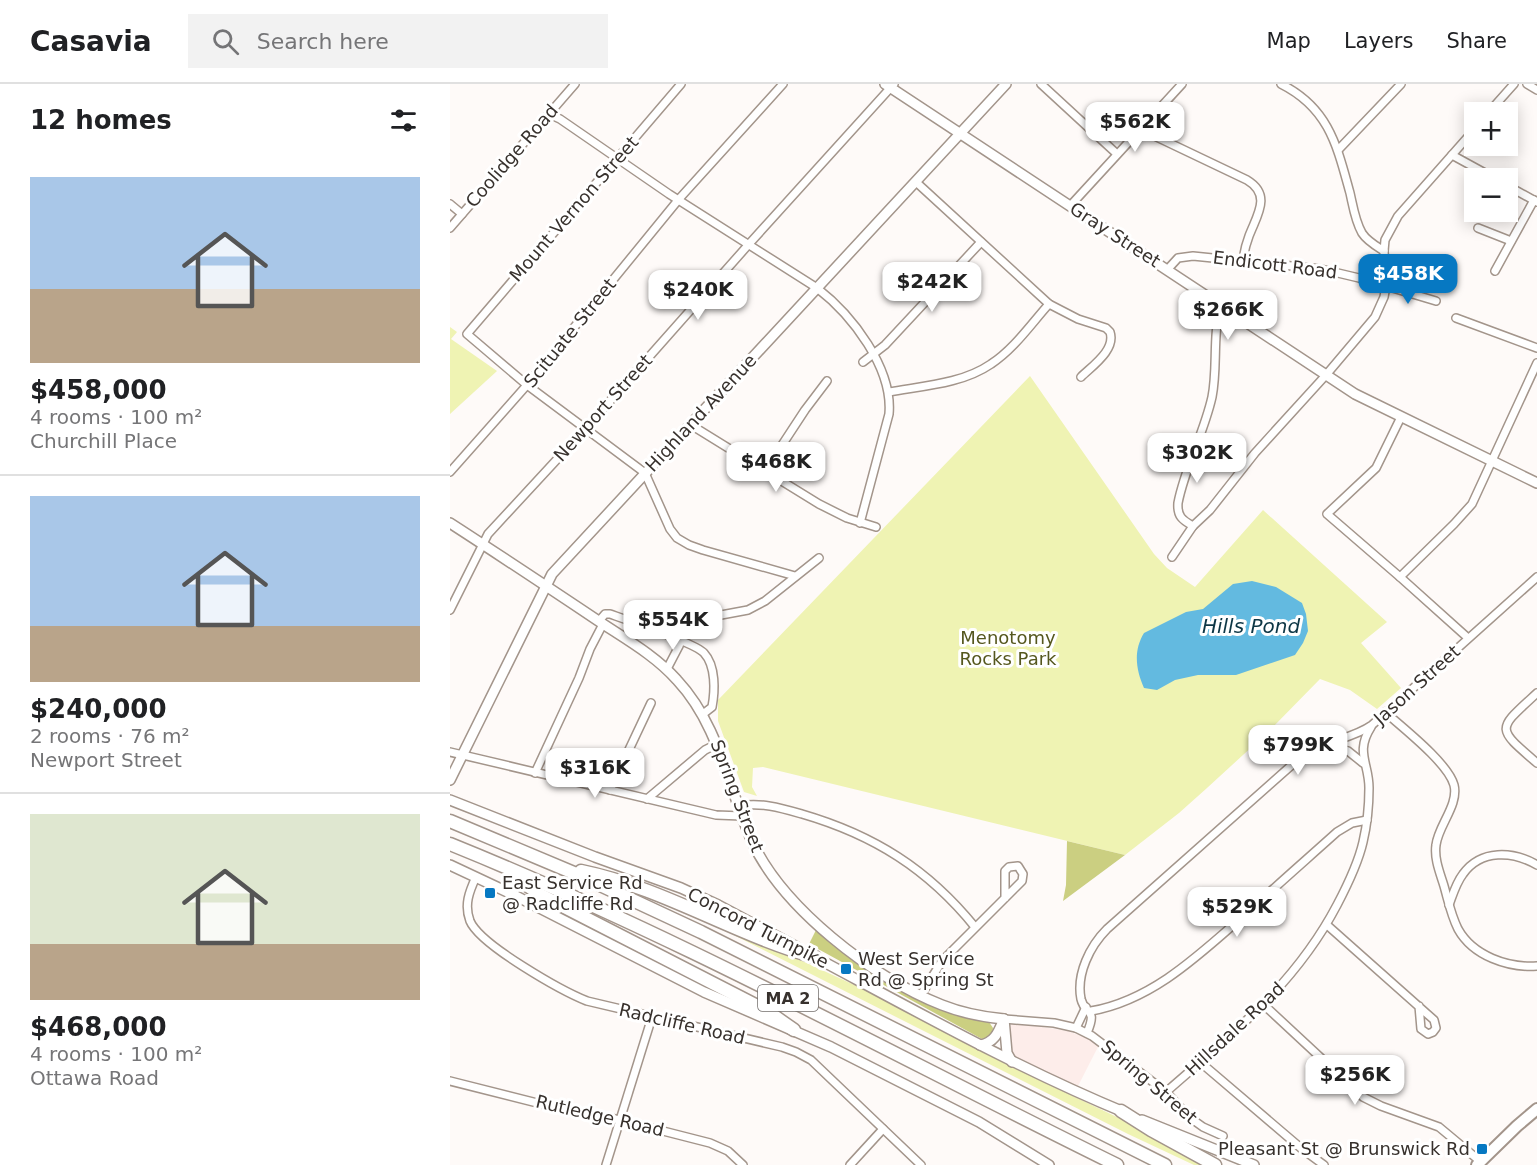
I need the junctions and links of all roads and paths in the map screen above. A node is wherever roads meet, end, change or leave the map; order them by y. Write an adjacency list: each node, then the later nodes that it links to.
1 (575, 84): 15 (street, Coolidge Road)
2 (681, 84): 22 (street, Mount Vernon Street)
3 (783, 84): 26 (street, Scituate Street)
4 (1006, 84): 17 (street, Highland Avenue)
5 (1041, 84): 20 (street)
6 (1182, 84): 16 (street)
7 (1281, 84): 12 (street)
8 (1401, 84): 19 (street)
9 (1514, 84): 14 (street)
10 (1527, 84): 13 (street)
11 (890, 85): 17 (street, Gray Street); 35 (street, Newport Street)
12 (1291, 86): 19 (street)
13 (1537, 90)
14 (1498, 102)
15 (549, 114): 22 (street); 30 (street, Coolidge Road)
16 (1140, 129): 20 (street); 37 (street)
17 (961, 133): 24 (street, Highland Avenue); 29 (street, Gray Street)
18 (1464, 141): 21 (street)
19 (1339, 149): 36 (street)
20 (1117, 154): 29 (street)
21 (1452, 155): 23 (street); 36 (street)
22 (619, 158): 26 (street); 53 (street, Mount Vernon Street)
23 (1476, 168)
24 (916, 182): 34 (street); 41 (street, Highland Avenue)
25 (1518, 192): 27 (street)
26 (679, 199): 35 (street); 53 (street, Scituate Street)
27 (1535, 201): 33 (street)
28 (450, 204): 30 (street)
29 (1070, 206): 38 (street, Gray Street)
30 (462, 214): 31 (street, Coolidge Road)
31 (450, 228)
32 (1478, 228): 33 (street)
33 (1512, 241): 39 (street)
34 (981, 242): 43 (street); 47 (street)
35 (749, 244): 41 (street); 57 (street, Newport Street)
36 (1384, 251): 40 (street)
37 (1243, 260): 38 (street, Endicott Road); 40 (street, Endicott Road)
38 (1167, 270): 44 (street, Gray Street)
39 (1495, 271)
40 (1386, 286): 42 (street, Endicott Road); 50 (street)
41 (817, 288): 47 (street); 56 (street, Highland Avenue)
42 (1436, 301)
43 (1049, 304): 51 (street); 54 (street)
44 (1221, 306): 50 (street, Gray Street); 65 (street)
45 (1456, 318): 46 (street)
46 (1537, 348)
47 (873, 355): 48 (street); 54 (street)
48 (863, 362)
49 (1537, 363): 58 (street)
50 (1326, 375): 55 (street, Gray Street); 65 (street)
51 (1081, 378)
52 (827, 381): 59 (street)
53 (527, 385): 57 (street); 60 (street, Scituate Street)
54 (889, 392): 64 (street)
55 (1401, 417): 58 (street, Gray Street); 71 (street)
56 (691, 425): 59 (street); 61 (street, Highland Avenue)
57 (586, 428): 61 (street); 67 (street, Newport Street)
58 (1493, 462): 62 (street, Gray Street); 71 (street)
59 (765, 471): 64 (street)
60 (450, 472)
61 (645, 473): 70 (street); 73 (street, Highland Avenue)
62 (1537, 483)
63 (450, 523): 67 (street, Spring Street)
64 (860, 523): 66 (street)
65 (1193, 526): 68 (street)
66 (876, 527)
67 (482, 544): 73 (street, Spring Street); 74 (street, Newport Street)
68 (1172, 557)
69 (819, 558): 70 (street)
70 (795, 576): 77 (street)
71 (1400, 577): 76 (street)
72 (1537, 577): 76 (street, Jason Street)
73 (546, 586): 75 (street, Spring Street); 87 (street, Highland Avenue)
74 (450, 610)
75 (601, 622): 77 (street); 78 (street, Spring Street); 90 (street)
76 (1468, 638): 81 (street, Jason Street)
77 (681, 641): 78 (street); 82 (street)
78 (667, 669): 82 (street, Spring Street)
79 (1537, 693): 88 (street)
80 (651, 703): 92 (street)
81 (1385, 712): 83 (street, Jason Street); 106 (street)
82 (703, 714): 84 (street, Spring Street)
83 (1372, 725): 85 (street, Jason Street); 89 (street, Hillsdale Road)
84 (717, 744): 93 (street); 95 (street, Spring Street)
85 (1323, 744): 89 (street); 114 (street, Jason Street)
86 (450, 752): 87 (street)
87 (462, 755): 90 (street); 91 (street, Highland Avenue)
88 (1537, 763)
89 (1364, 764): 97 (street, Hillsdale Road)
90 (535, 773): 92 (street)
91 (450, 780)
92 (610, 790): 93 (street)
93 (647, 799): 96 (street)
94 (450, 800): 109 (street, Concord Turnpike)
95 (739, 806): 96 (street, Spring Street); 108 (street)
96 (742, 816): 111 (street, Spring Street)
97 (1367, 820): 107 (street, Hillsdale Road); 114 (street)
98 (450, 821): 103 (highway, Concord Turnpike / MA 2)
99 (450, 844): 100 (highway, MA 2)
100 (494, 862): 118 (highway); 136 (highway, MA 2)
101 (1537, 865): 106 (street)
102 (450, 866): 104 (street)
103 (556, 866): 109 (highway); 137 (highway, Concord Turnpike / MA 2)
104 (476, 877): 115 (street, Radcliffe Road); 118 (street)
105 (1005, 898): 108 (street)
106 (1449, 904): 110 (street)
107 (1327, 925): 112 (street, Hillsdale Road); 113 (street)
108 (975, 927): 111 (street)
109 (815, 957): 120 (street, Concord Turnpike)
110 (1537, 966)
111 (921, 995): 116 (street, Spring Street)
112 (1264, 1005): 122 (street, Hillsdale Road); 130 (street)
113 (1419, 1006)
114 (1088, 1009): 117 (street); 119 (street, Jason Street)
115 (652, 1017): 127 (street); 128 (street, Radcliffe Road)
116 (1004, 1019): 117 (street, Spring Street); 120 (street); 121 (street)
117 (1076, 1028): 119 (street, Spring Street)
118 (794, 1030): 135 (street)
119 (1087, 1033): 124 (street, Spring Street)
120 (980, 1045): 121 (street, Concord Turnpike)
121 (1012, 1062): 126 (street, Concord Turnpike)
122 (1200, 1062): 124 (street, Hillsdale Road); 140 (street)
123 (450, 1081): 127 (street, Rutledge Road)
124 (1166, 1092): 129 (street, Spring Street)
125 (1537, 1109): 130 (main road)
126 (1121, 1111): 138 (highway); 139 (street, Concord Turnpike)
127 (620, 1120): 131 (street); 132 (street, Rutledge Road)
128 (884, 1129): 133 (street); 134 (street, Radcliffe Road)
129 (1223, 1136)
130 (1479, 1164)
131 (606, 1165)
132 (743, 1165)
133 (850, 1165)
134 (921, 1165)
135 (1049, 1165)
136 (1117, 1165)
137 (1165, 1165)
138 (1215, 1165)
139 (1254, 1165)
140 (1324, 1165)

